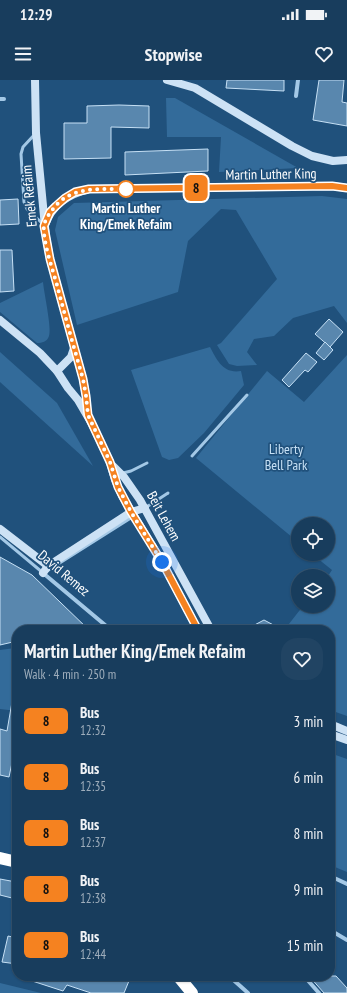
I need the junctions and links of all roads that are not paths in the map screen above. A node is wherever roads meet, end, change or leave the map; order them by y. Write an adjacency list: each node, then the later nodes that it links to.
1 (35, 80): 5 (street, Emek Refaim)
2 (167, 80): 6 (street)
3 (298, 80): 4 (street)
4 (296, 96)
5 (36, 133): 8 (street, Emek Refaim); 8 (lane)
6 (347, 160)
7 (347, 188): 8 (street, Martin Luther King)
8 (44, 226): 10 (street, Emek Refaim)
9 (0, 320): 11 (street, Beit Lehem)
10 (74, 347): 11 (street); 13 (street, Emek Refaim)
11 (57, 371): 13 (street, Beit Lehem)
12 (247, 395): 14 (lane)
13 (88, 415): 15 (street, Beit Lehem)
14 (192, 456)
15 (110, 462): 17 (street, Beit Lehem); 20 (street, Beit Lehem)
16 (147, 463): 17 (lane)
17 (120, 473): 19 (street, Beit Lehem)
18 (168, 493): 19 (lane)
19 (145, 508): 20 (street); 26 (street, Beit Lehem)
20 (132, 514): 23 (street); 25 (street, Beit Lehem)
21 (0, 529): 23 (street, David Remez)
22 (0, 537): 23 (lane, David Remez)
23 (46, 569): 24 (street, David Remez)
24 (106, 625)
25 (195, 625)
26 (209, 625)
27 (335, 726): 28 (street)
28 (347, 731)
29 (335, 736): 30 (street)
30 (347, 740)
31 (0, 858): 32 (highway)
32 (12, 861)
33 (335, 878): 34 (street)
34 (347, 884)
35 (335, 933): 36 (street)
36 (347, 940)
37 (182, 981): 40 (highway)
38 (235, 981): 41 (street)
39 (308, 981): 42 (street)
40 (192, 993)
41 (248, 993)
42 (319, 993)

